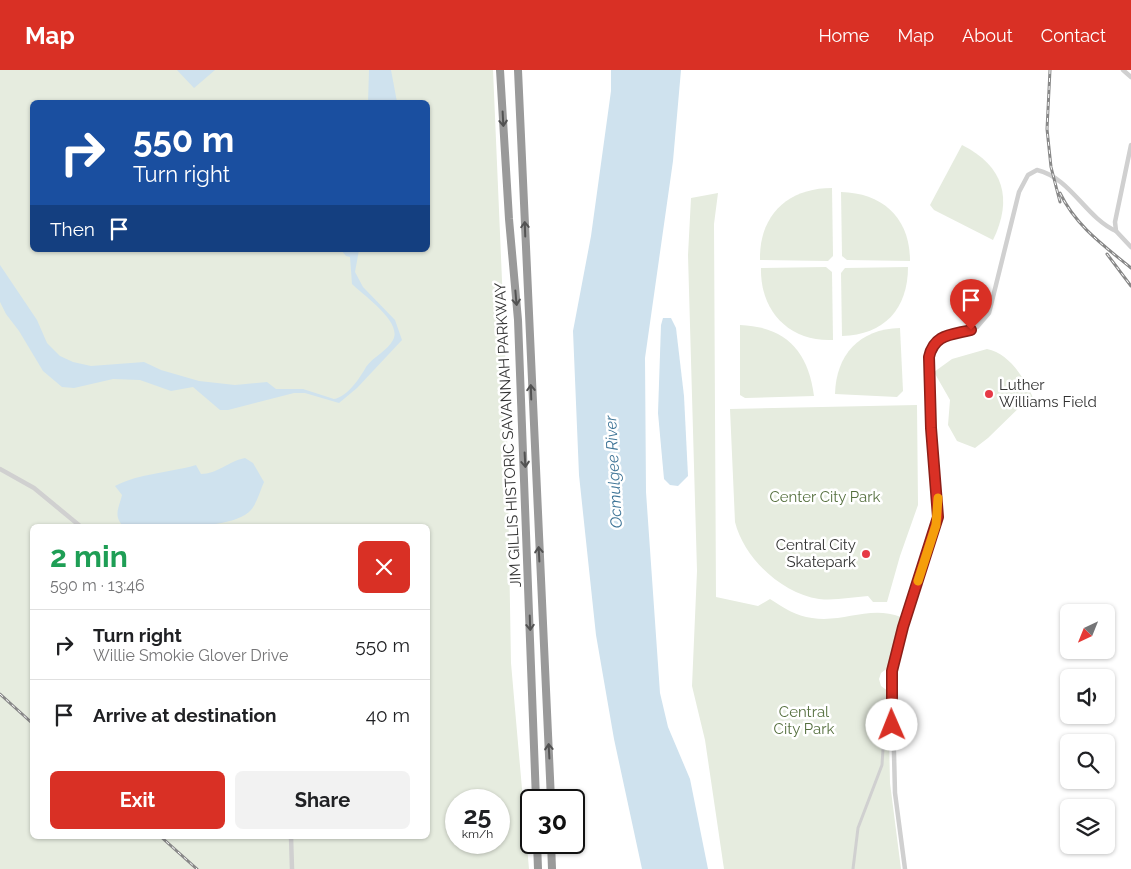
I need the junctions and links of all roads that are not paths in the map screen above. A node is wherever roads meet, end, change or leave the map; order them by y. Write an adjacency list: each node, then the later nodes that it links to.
1 (500, 70): 11 (highway, JIM GILLIS HISTORIC SAVANNAH PARKWAY, one-way to 11)
2 (518, 70): 12 (highway, JIM GILLIS HISTORIC SAVANNAH PARKWAY, one-way to 2)
3 (1123, 70): 4 (street)
4 (1131, 77)
5 (1131, 145): 6 (street)
6 (1116, 231): 7 (street); 20 (street)
7 (1131, 247)
8 (0, 469): 9 (street)
9 (78, 524)
10 (886, 702): 19 (street)
11 (536, 789)
12 (551, 789)
13 (291, 839): 16 (street)
14 (537, 854): 17 (highway)
15 (552, 854): 18 (highway)
16 (292, 869)
17 (538, 869)
18 (552, 869)
19 (852, 869)
20 (905, 869)

